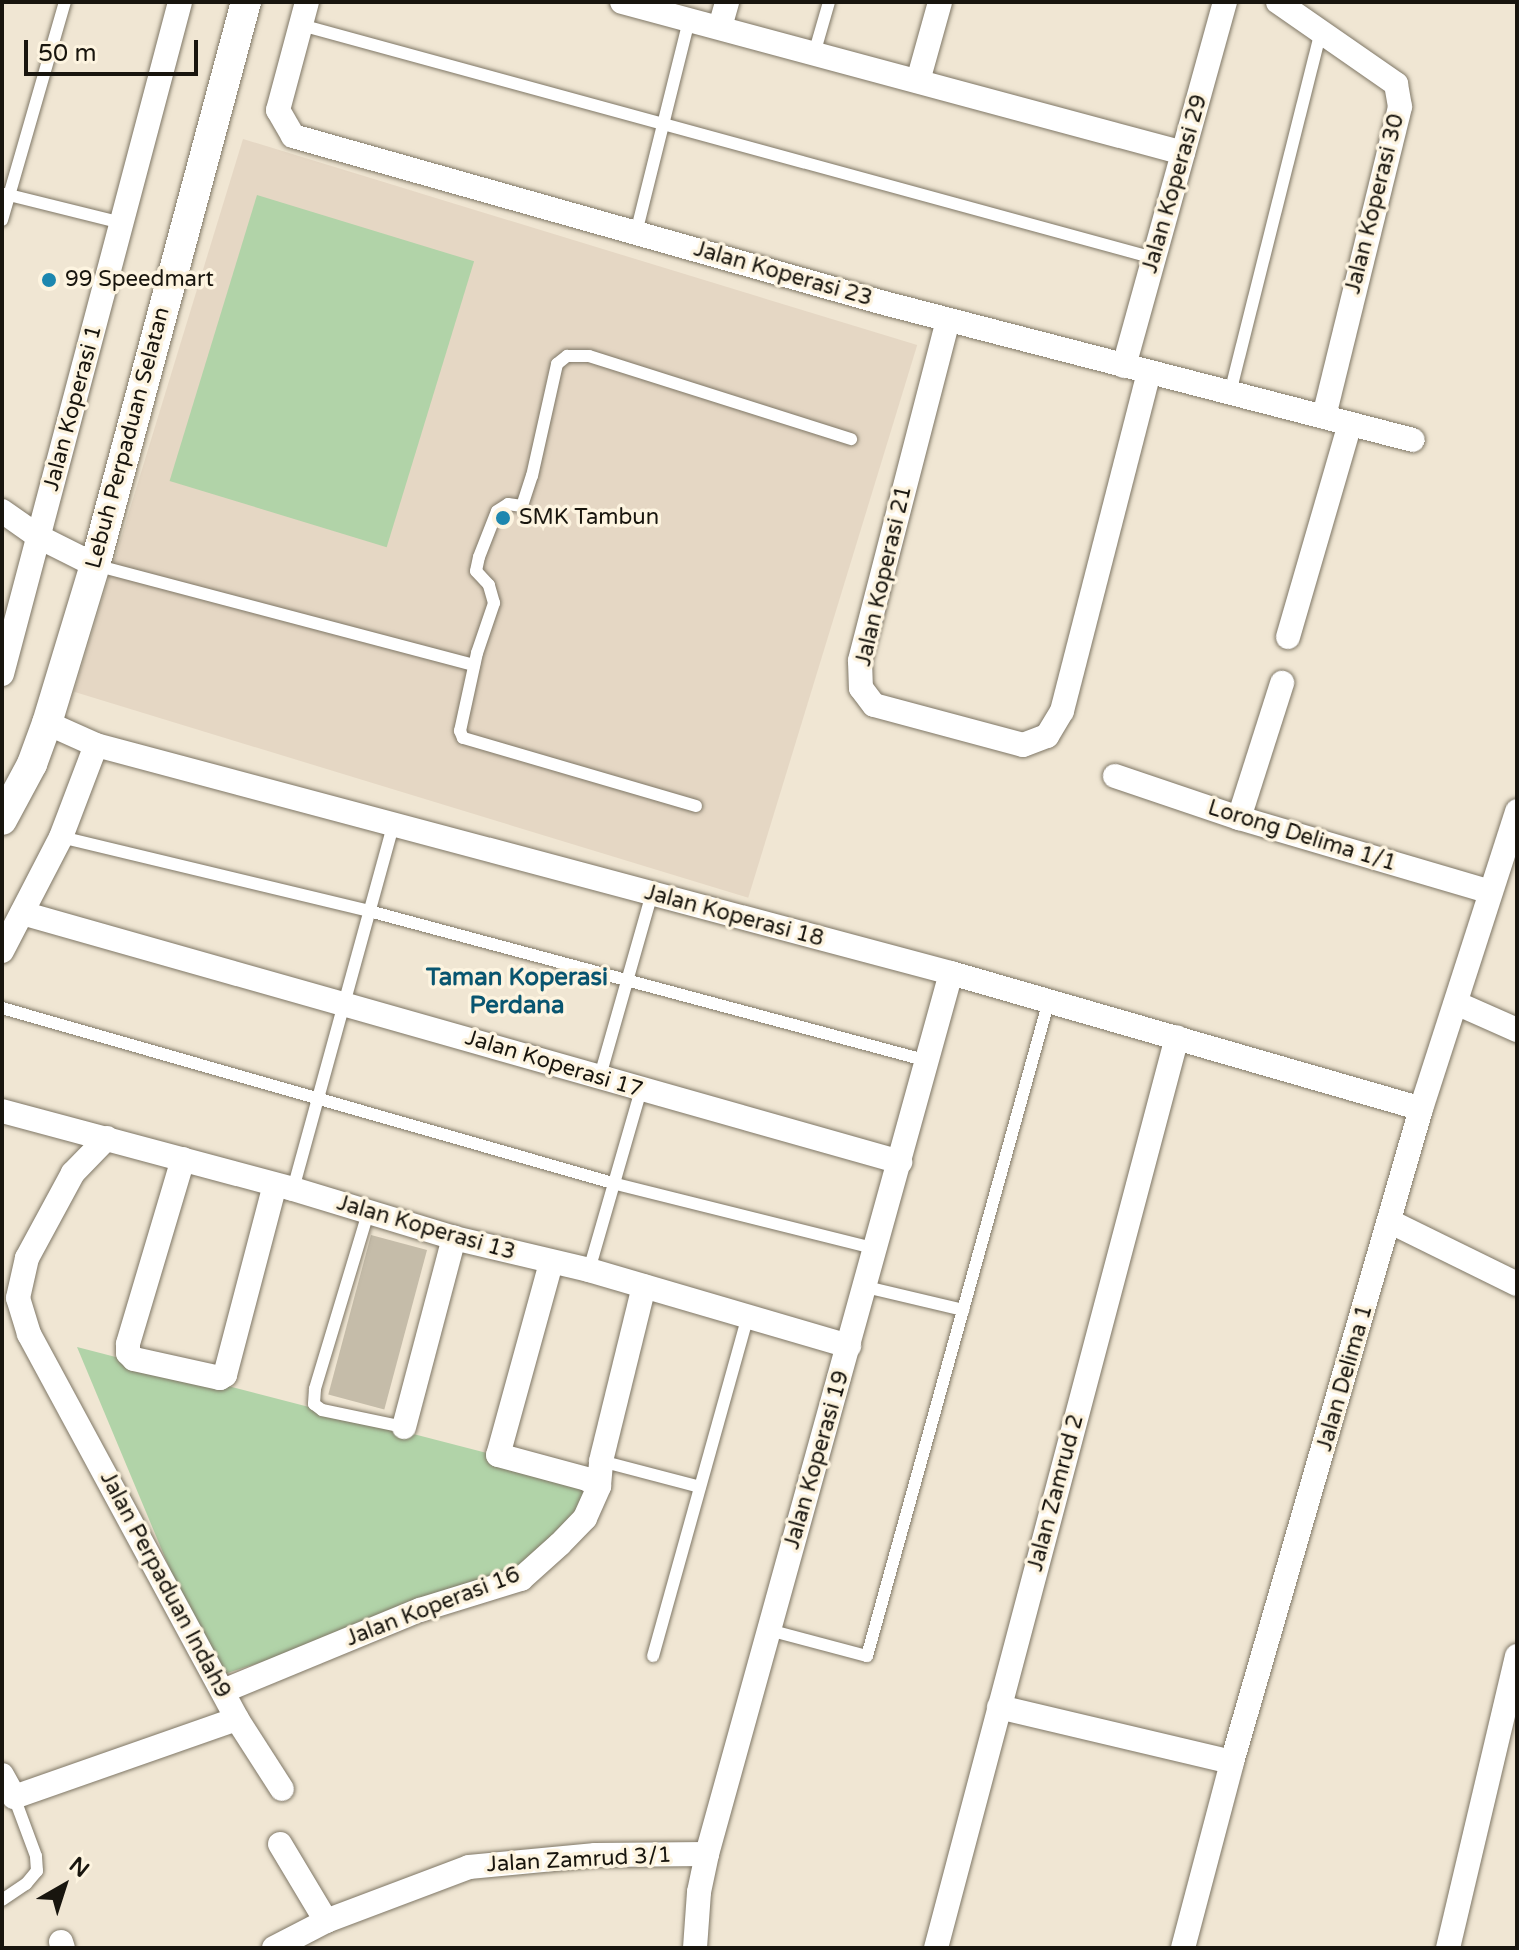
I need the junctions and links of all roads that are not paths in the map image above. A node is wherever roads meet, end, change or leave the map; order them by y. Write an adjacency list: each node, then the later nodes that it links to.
1 (65, 2): 18 (lane)
2 (180, 2): 20 (street, Jalan Koperasi 1)
3 (246, 2): 33 (street, Lebuh Perpaduan Selatan)
4 (622, 2): 11 (street)
5 (727, 2): 12 (street)
6 (829, 2): 14 (lane)
7 (940, 2): 15 (street)
8 (1225, 2): 17 (street, Jalan Koperasi 29)
9 (1278, 2): 13 (street, Jalan Koperasi 30)
10 (304, 14): 16 (lane); 21 (street, Jalan Koperasi 23)
11 (689, 20): 12 (street); 16 (lane)
12 (720, 27): 14 (street)
13 (1321, 31): 26 (lane); 27 (street, Jalan Koperasi 30)
14 (814, 54): 15 (street)
15 (918, 81): 17 (street)
16 (663, 126): 21 (lane); 22 (lane)
17 (1183, 153): 22 (street, Jalan Koperasi 29)
18 (6, 194): 19 (lane); 20 (lane)
19 (2, 220)
20 (122, 223): 32 (street, Jalan Koperasi 1)
21 (636, 233): 23 (street, Jalan Koperasi 23)
22 (1154, 258): 24 (street, Jalan Koperasi 29)
23 (948, 320): 24 (street, Jalan Koperasi 23); 25 (street, Jalan Koperasi 21)
24 (1124, 366): 25 (street, Jalan Koperasi 23)
25 (1149, 372): 26 (street, Jalan Koperasi 23)
26 (1230, 393): 27 (street, Jalan Koperasi 23)
27 (1324, 417): 28 (street, Jalan Koperasi 23)
28 (1350, 424): 30 (street, Jalan Koperasi 23); 35 (street)
29 (851, 439): 36 (lane)
30 (1413, 440)
31 (2, 511): 32 (street)
32 (39, 537): 33 (street); 34 (street, Jalan Koperasi 1)
33 (95, 565): 36 (lane); 39 (street, Lebuh Perpaduan Selatan)
34 (8, 625): 37 (street, Jalan Koperasi 1)
35 (1288, 637)
36 (474, 665): 42 (lane)
37 (2, 674)
38 (1282, 683): 44 (street)
39 (47, 723): 40 (street, Jalan Koperasi 18); 45 (street, Lebuh Perpaduan Selatan)
40 (96, 745): 46 (street, Jalan Koperasi 18); 47 (street)
41 (1115, 776): 44 (street, Lorong Delima 1/1)
42 (696, 806)
43 (1517, 811): 48 (street, Jalan Delima 1)
44 (1239, 818): 48 (street, Lorong Delima 1/1)
45 (2, 820)
46 (394, 823): 49 (street, Jalan Koperasi 18); 50 (lane)
47 (61, 837): 50 (lane); 51 (street)
48 (1490, 892): 57 (street, Jalan Delima 1)
49 (652, 894): 53 (street, Jalan Koperasi 18); 54 (lane)
50 (369, 911): 54 (lane); 56 (lane)
51 (22, 913): 52 (street); 56 (street, Jalan Koperasi 17)
52 (2, 951)
53 (951, 973): 55 (street, Jalan Koperasi 18); 61 (street, Jalan Koperasi 19)
54 (627, 979): 61 (lane); 62 (lane)
55 (1049, 1000): 60 (street, Jalan Koperasi 18); 81 (lane)
56 (342, 1002): 62 (street, Jalan Koperasi 17); 64 (lane)
57 (1456, 1003): 59 (street); 65 (street, Jalan Delima 1)
58 (2, 1008): 64 (lane)
59 (1517, 1030)
60 (1177, 1037): 65 (street, Jalan Koperasi 18); 92 (street, Jalan Zamrud 2)
61 (928, 1061): 69 (street, Jalan Koperasi 19)
62 (600, 1076): 63 (street, Jalan Koperasi 17)
63 (641, 1090): 69 (street, Jalan Koperasi 17); 70 (lane)
64 (316, 1095): 70 (lane); 71 (lane)
65 (1421, 1109): 73 (street, Jalan Delima 1)
66 (2, 1111): 67 (street, Jalan Koperasi 13)
67 (107, 1138): 68 (street, Jalan Koperasi 13); 91 (street, Jalan Perpaduan Indah9)
68 (183, 1159): 71 (street, Jalan Koperasi 13); 71 (street)
69 (900, 1162): 75 (street, Jalan Koperasi 19)
70 (616, 1184): 75 (lane); 77 (lane)
71 (284, 1187): 72 (street, Jalan Koperasi 13)
72 (368, 1213): 74 (street, Jalan Koperasi 13); 84 (lane)
73 (1391, 1222): 78 (street); 94 (street, Jalan Delima 1)
74 (454, 1238): 76 (street, Jalan Koperasi 13); 84 (street)
75 (877, 1249): 80 (street, Jalan Koperasi 19)
76 (551, 1263): 77 (street, Jalan Koperasi 13); 86 (street)
77 (589, 1270): 79 (street, Jalan Koperasi 13)
78 (1517, 1284)
79 (644, 1286): 82 (street, Jalan Koperasi 13); 85 (street, Jalan Koperasi 16)
80 (866, 1287): 81 (lane); 83 (street, Jalan Koperasi 19)
81 (963, 1310): 88 (lane)
82 (748, 1316): 83 (street, Jalan Koperasi 13); 87 (lane)
83 (849, 1346): 88 (street, Jalan Koperasi 19)
84 (404, 1427)
85 (601, 1461): 86 (street, Jalan Koperasi 16); 87 (lane)
86 (599, 1486): 91 (street, Jalan Koperasi 16)
87 (700, 1487): 89 (lane)
88 (769, 1630): 99 (street, Jalan Koperasi 19)
89 (653, 1656)
90 (1517, 1656): 106 (street)
91 (223, 1691): 93 (street, Jalan Perpaduan Indah9)
92 (999, 1707): 94 (street); 104 (street, Jalan Zamrud 2)
93 (237, 1719): 96 (street, Jalan Perpaduan Indah9); 97 (street)
94 (1232, 1762): 105 (street, Jalan Delima 1)
95 (2, 1775): 97 (street)
96 (282, 1789)
97 (14, 1797): 100 (lane)
98 (280, 1844): 101 (street)
99 (707, 1854): 101 (street, Jalan Zamrud 3/1); 103 (street, Jalan Koperasi 19)
100 (2, 1900)
101 (326, 1921): 102 (street, Jalan Zamrud 3/1)
102 (274, 1948)
103 (695, 1948)
104 (936, 1948)
105 (1183, 1948)
106 (1448, 1948)

